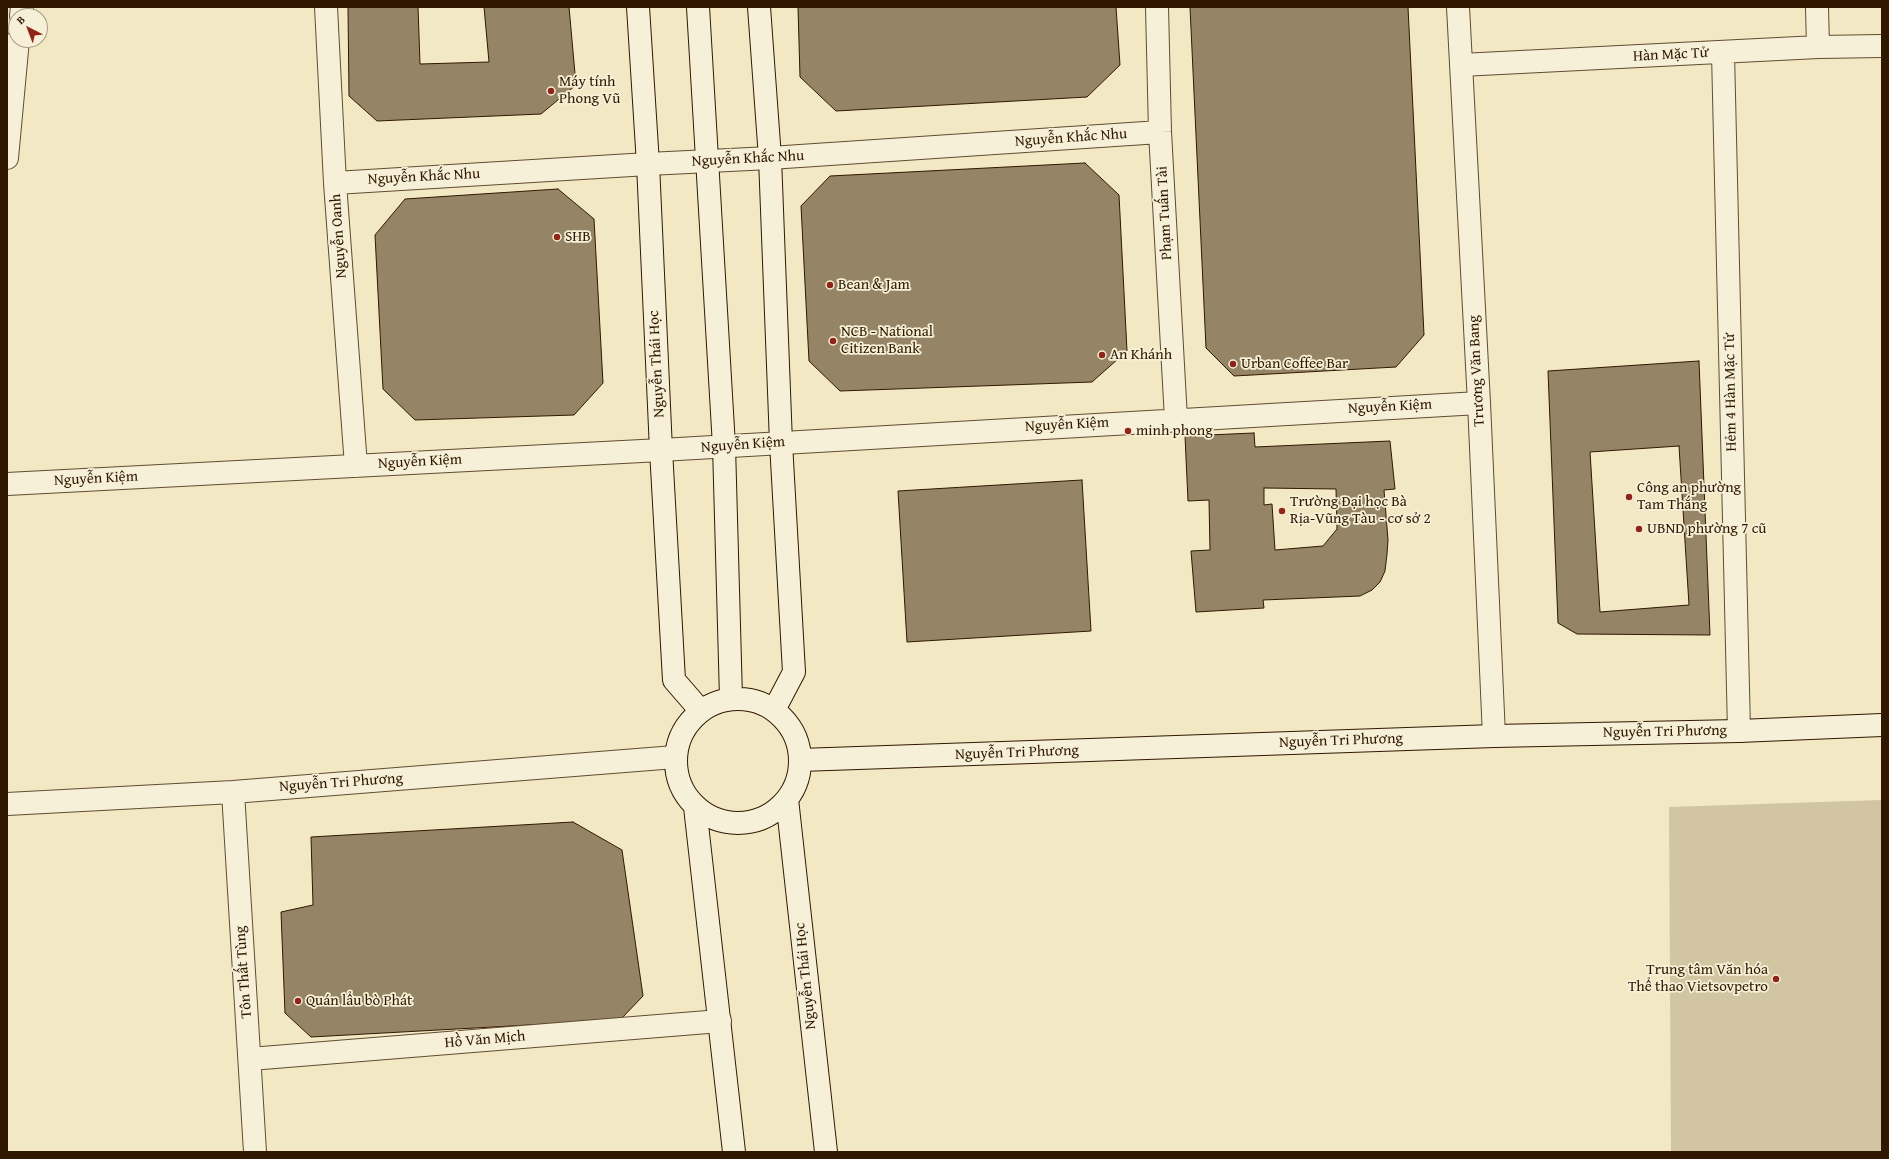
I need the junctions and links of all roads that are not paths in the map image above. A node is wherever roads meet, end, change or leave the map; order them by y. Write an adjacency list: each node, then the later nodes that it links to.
1 (326, 7): 18 (street, Nguyễn Oanh)
2 (638, 7): 17 (street, Nguyễn Thái Học)
3 (698, 7): 16 (street)
4 (759, 7): 15 (street)
5 (1157, 7): 13 (street, Phạm Tuấn Tài)
6 (1458, 7): 12 (street, Trương Văn Bang)
7 (1817, 7): 9 (street)
8 (1882, 46): 9 (street, Hàn Mặc Tử)
9 (1818, 47): 11 (street, Hàn Mặc Tử)
10 (17, 48): 14 (street)
11 (1723, 53): 12 (street, Hàn Mặc Tử); 30 (street, Hẻm 4 Hàn Mặc Tử)
12 (1461, 65): 19 (street, Trương Văn Bang)
13 (1160, 132): 15 (street, Nguyễn Khắc Nhu); 20 (street, Phạm Tuấn Tài)
14 (7, 158)
15 (770, 158): 16 (street, Nguyễn Khắc Nhu); 21 (street)
16 (707, 161): 17 (street, Nguyễn Khắc Nhu); 22 (street)
17 (648, 164): 18 (street, Nguyễn Khắc Nhu); 23 (street, Nguyễn Thái Học)
18 (335, 183): 24 (street, Nguyễn Oanh)
19 (1479, 403): 20 (street, Nguyễn Kiệm); 31 (street, Trương Văn Bang)
20 (1176, 419): 21 (street, Nguyễn Kiệm)
21 (781, 442): 22 (street, Nguyễn Kiệm); 28 (street)
22 (724, 446): 23 (street, Nguyễn Kiệm); 26 (street)
23 (661, 450): 24 (street, Nguyễn Kiệm); 27 (street, Nguyễn Thái Học)
24 (356, 466): 25 (street, Nguyễn Kiệm)
25 (7, 484)
26 (731, 698): 27 (street); 28 (street)
27 (700, 710): 32 (street)
28 (774, 710): 33 (street)
29 (1882, 725): 30 (street, Nguyễn Tri Phương)
30 (1740, 731): 31 (street, Nguyễn Tri Phương)
31 (1494, 736): 33 (street, Nguyễn Tri Phương)
32 (675, 757): 34 (street, Nguyễn Tri Phương); 37 (street)
33 (800, 760): 35 (street)
34 (233, 792): 36 (street, Nguyễn Tri Phương); 39 (street, Tôn Thất Tùng)
35 (787, 799): 37 (street); 42 (street, Nguyễn Thái Học)
36 (7, 804)
37 (695, 807): 38 (street)
38 (720, 1021): 39 (street, Hồ Văn Mịch); 41 (street)
39 (250, 1059): 40 (street, Tôn Thất Tùng)
40 (255, 1152)
41 (734, 1152)
42 (826, 1152)

